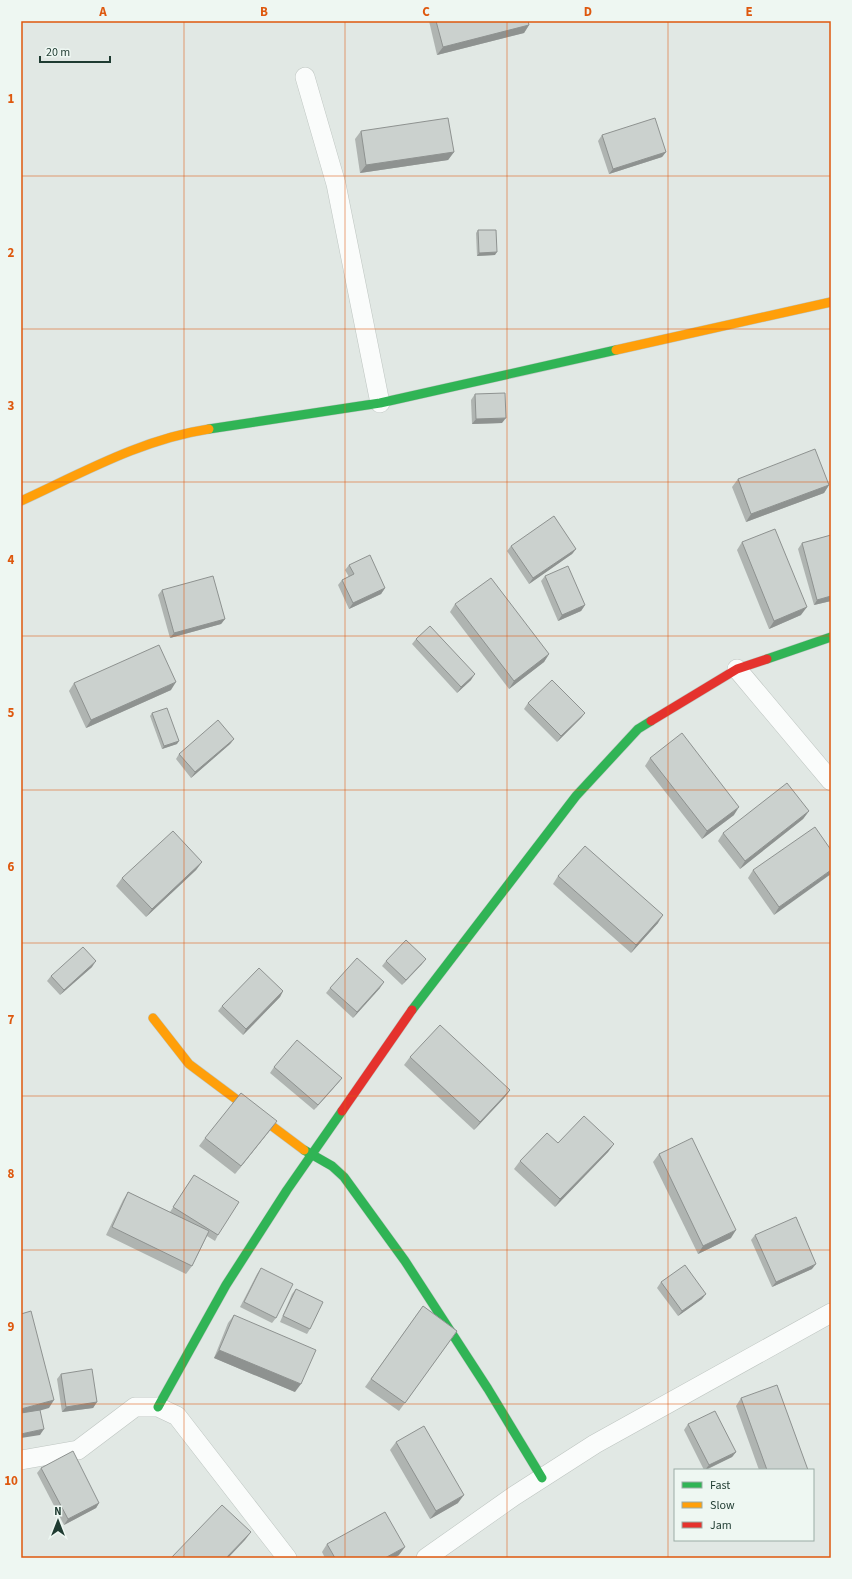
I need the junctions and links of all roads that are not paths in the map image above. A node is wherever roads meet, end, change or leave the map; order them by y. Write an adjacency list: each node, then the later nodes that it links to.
1 (305, 77): 3 (street)
2 (831, 302): 3 (street)
3 (380, 403): 4 (street)
4 (21, 501)
5 (831, 637): 6 (street)
6 (737, 669): 7 (street); 9 (street)
7 (831, 781)
8 (152, 1018): 9 (street)
9 (311, 1155): 11 (street); 13 (street)
10 (831, 1314): 13 (street)
11 (158, 1407): 12 (street); 14 (street)
12 (21, 1460)
13 (542, 1478): 15 (street)
14 (287, 1558)
15 (426, 1558)

